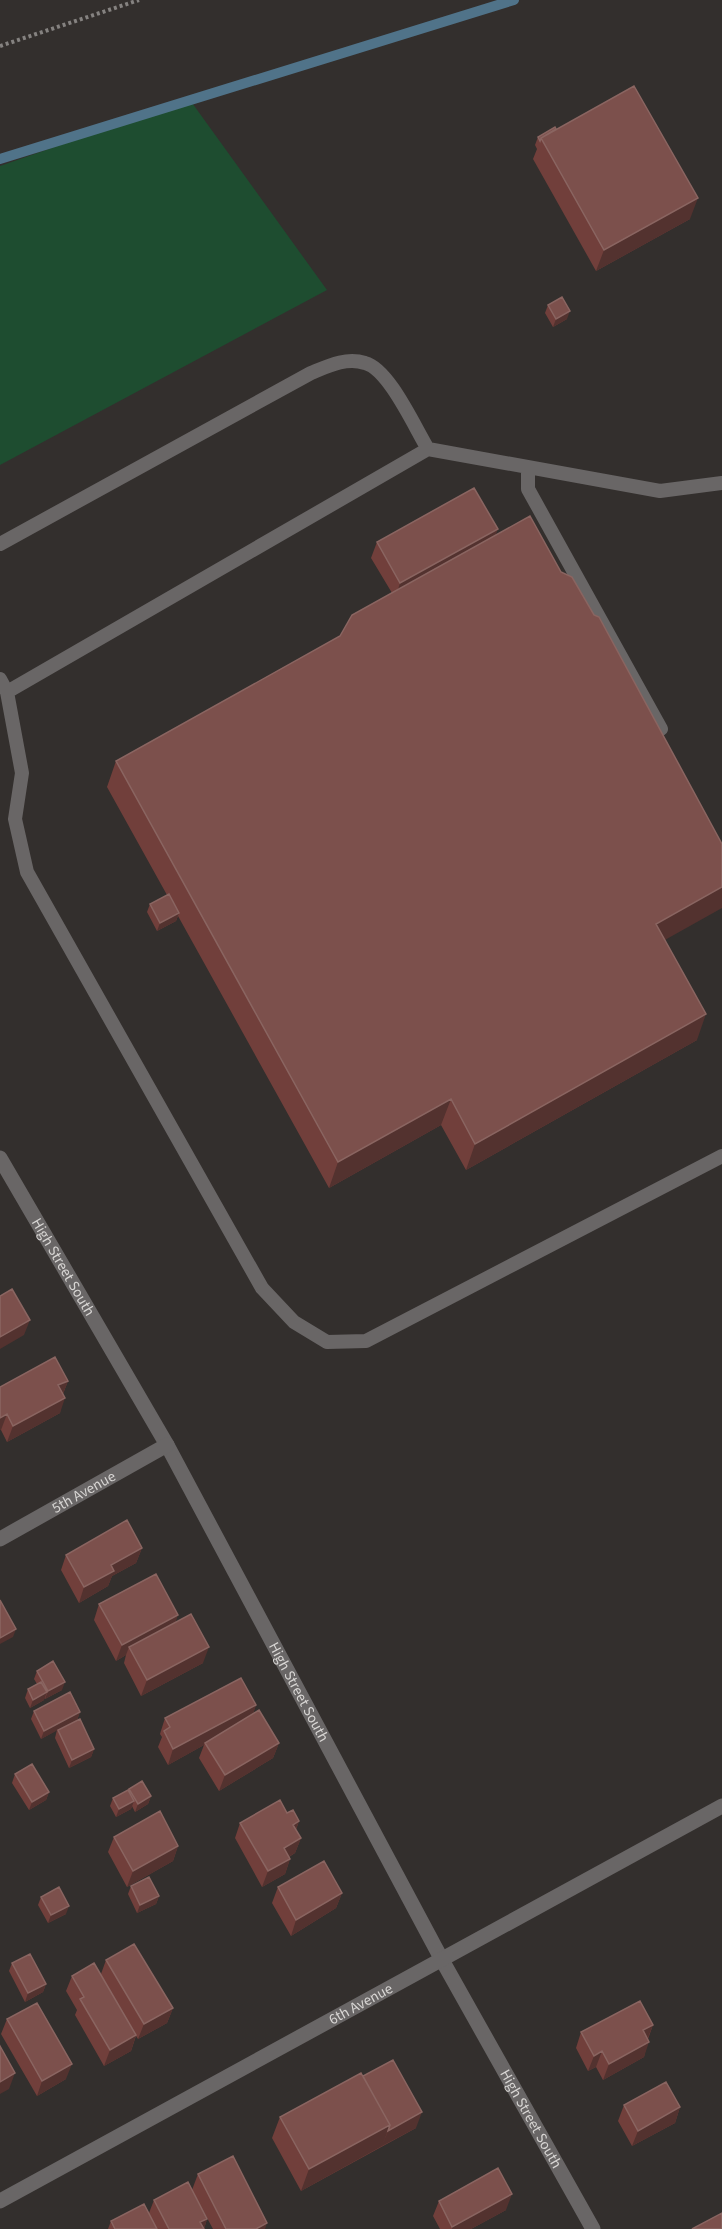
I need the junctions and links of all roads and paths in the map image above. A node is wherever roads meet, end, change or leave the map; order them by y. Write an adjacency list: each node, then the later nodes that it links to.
1 (139, 0): 2 (path)
2 (0, 46)
3 (428, 449): 4 (lane); 6 (lane); 8 (lane)
4 (528, 467): 5 (lane); 9 (lane)
5 (722, 483)
6 (0, 544)
7 (0, 679): 8 (lane)
8 (7, 692): 10 (lane)
9 (661, 729)
10 (722, 1156)
11 (0, 1158): 12 (street, High Street South)
12 (166, 1445): 13 (street, 5th Avenue); 15 (street, High Street South)
13 (0, 1539)
14 (722, 1806): 15 (street, 6th Avenue)
15 (442, 1960): 16 (street, 6th Avenue); 17 (street, High Street South)
16 (0, 2201)
17 (593, 2229)

